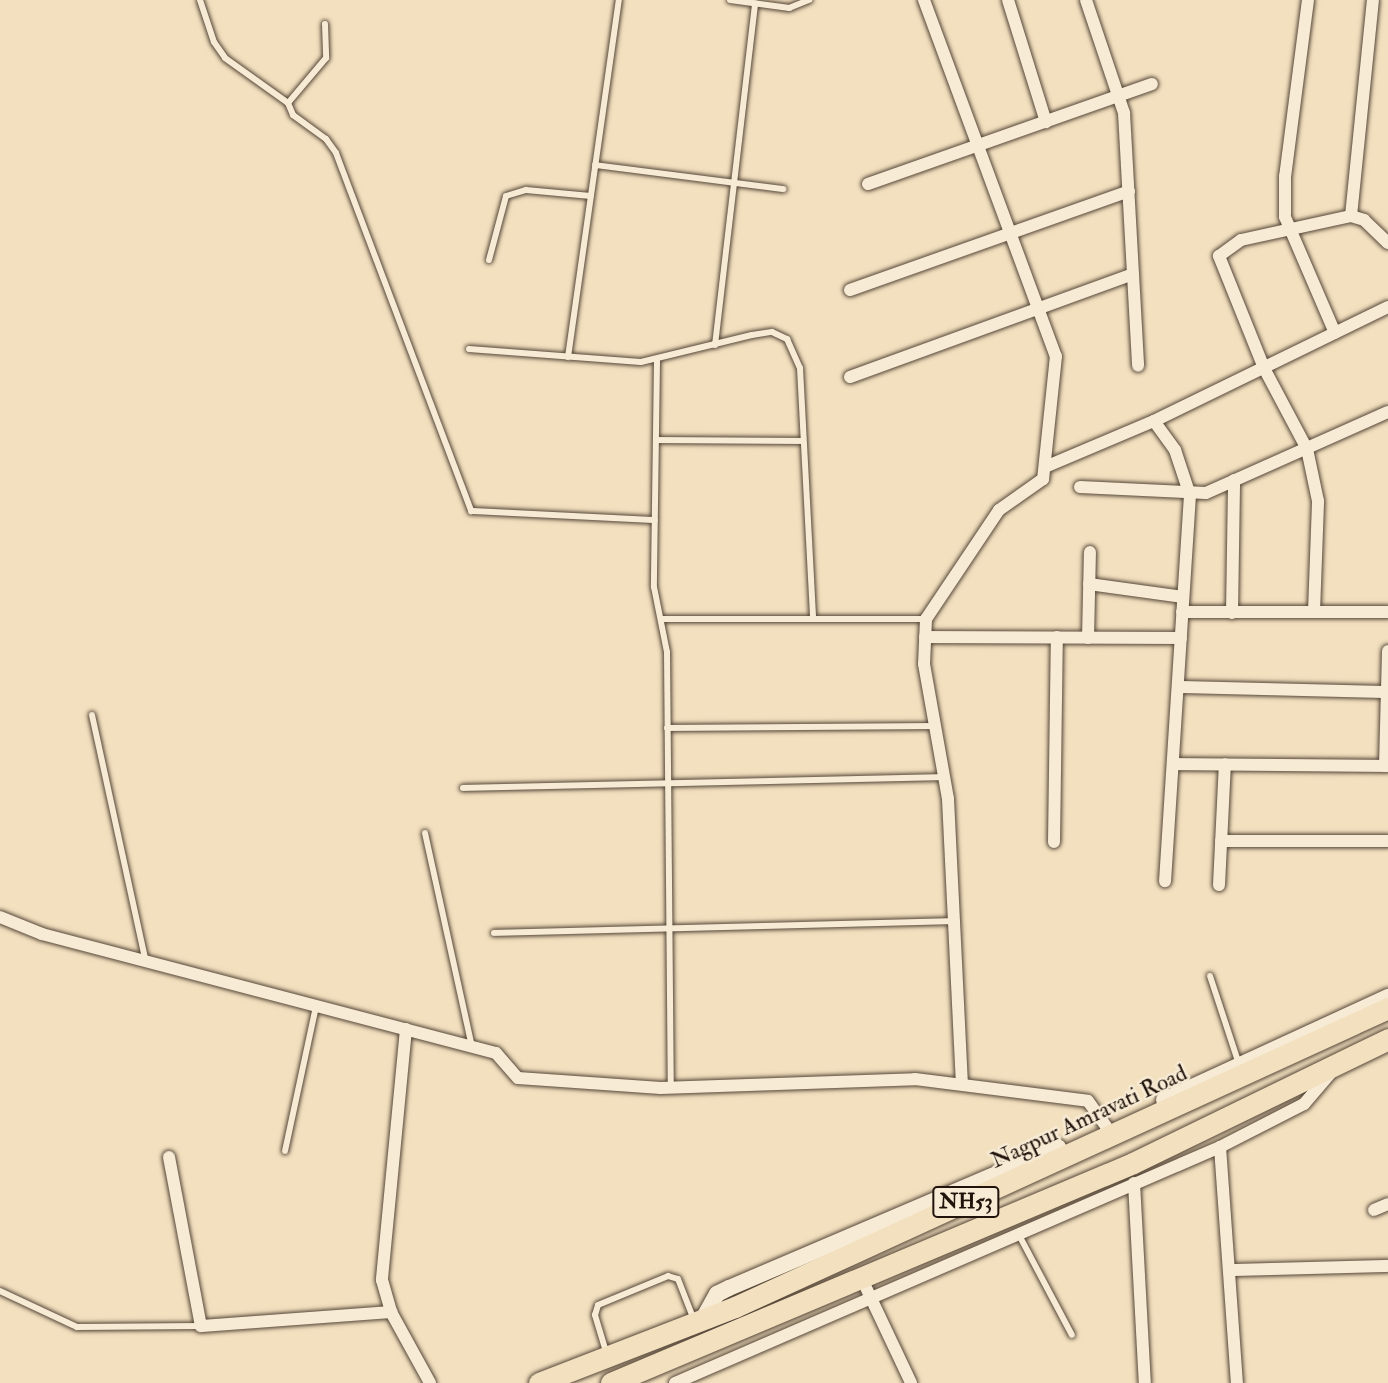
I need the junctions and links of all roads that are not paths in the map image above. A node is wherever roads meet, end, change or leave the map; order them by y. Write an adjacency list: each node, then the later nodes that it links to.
1 (200, 0): 14 (lane)
2 (619, 0): 17 (lane)
3 (730, 0): 10 (lane)
4 (809, 0): 10 (lane)
5 (924, 0): 16 (street)
6 (1008, 0): 15 (street)
7 (1086, 0): 13 (street)
8 (1308, 0): 25 (street)
9 (1373, 0): 23 (street)
10 (755, 4): 18 (lane)
11 (325, 23): 14 (lane)
12 (1153, 84): 13 (street)
13 (1119, 96): 15 (street); 21 (street)
14 (288, 103): 49 (lane)
15 (1045, 122): 16 (street)
16 (978, 146): 19 (street); 24 (street)
17 (595, 165): 18 (lane); 22 (lane)
18 (733, 183): 20 (lane); 33 (lane)
19 (868, 184)
20 (783, 189)
21 (1129, 191): 24 (street); 28 (street)
22 (591, 197): 27 (lane); 35 (lane)
23 (1351, 216): 25 (street); 26 (street)
24 (1010, 232): 29 (street); 30 (street)
25 (1289, 232): 32 (street); 38 (street)
26 (1388, 243)
27 (489, 260)
28 (1133, 274): 30 (street); 37 (street)
29 (850, 290)
30 (1038, 306): 39 (street); 45 (street)
31 (1388, 307): 32 (street)
32 (1335, 333): 38 (street)
33 (715, 345): 36 (lane); 43 (lane)
34 (469, 349): 35 (lane)
35 (568, 357): 36 (lane)
36 (657, 361): 42 (lane)
37 (1138, 366)
38 (1264, 368): 41 (street); 44 (street)
39 (850, 377)
40 (1388, 412): 44 (street)
41 (1154, 421): 45 (street); 48 (street)
42 (657, 440): 43 (lane); 49 (lane)
43 (802, 440): 58 (lane)
44 (1307, 449): 46 (street); 55 (street)
45 (1045, 467): 59 (street)
46 (1234, 480): 48 (street); 57 (street)
47 (1080, 487): 48 (street)
48 (1190, 495): 52 (street)
49 (655, 520): 60 (lane)
50 (1090, 552): 51 (street)
51 (1089, 584): 52 (street); 63 (street)
52 (1183, 597): 54 (street)
53 (1388, 604): 56 (street)
54 (1182, 612): 57 (street); 64 (street)
55 (1314, 612): 56 (street); 57 (street)
56 (1388, 612)
57 (1232, 613)
58 (813, 617): 59 (lane); 60 (lane)
59 (926, 618): 61 (street)
60 (661, 619): 70 (lane)
61 (925, 637): 62 (street); 69 (street)
62 (1057, 637): 63 (street); 80 (street)
63 (1088, 638): 64 (street)
64 (1181, 638): 66 (street)
65 (1388, 651): 67 (street)
66 (1178, 687): 67 (street); 71 (street)
67 (1387, 692): 73 (street)
68 (92, 715): 87 (lane)
69 (935, 726): 70 (lane); 74 (street)
70 (667, 728): 75 (lane)
71 (1173, 764): 72 (street); 81 (street)
72 (1226, 764): 73 (street); 78 (street)
73 (1387, 766)
74 (944, 777): 75 (lane); 84 (street)
75 (667, 780): 76 (lane); 85 (lane)
76 (463, 788)
77 (425, 832): 94 (lane)
78 (1221, 841): 79 (street); 82 (street)
79 (1388, 841)
80 (1054, 842)
81 (1165, 881)
82 (1219, 886)
83 (0, 917): 87 (street)
84 (954, 920): 85 (lane); 97 (street)
85 (670, 929): 86 (lane); 98 (lane)
86 (494, 933)
87 (146, 962): 90 (street)
88 (1210, 976): 96 (lane)
89 (1388, 997): 96 (street)
90 (316, 1006): 92 (street); 101 (lane)
91 (1388, 1008): 96 (highway, Nagpur Amravati Road / NH53)
92 (406, 1029): 94 (street); 112 (street)
93 (1388, 1040): 95 (highway, NH53)
94 (472, 1046): 98 (street)
95 (1338, 1063): 100 (street); 109 (highway, NH53)
96 (1241, 1069): 99 (highway, Nagpur Amravati Road / NH53)
97 (962, 1084): 98 (street); 99 (street)
98 (671, 1088)
99 (1110, 1132): 113 (highway, Nagpur Amravati Road / NH53)
100 (1220, 1147): 103 (street); 108 (street)
101 (285, 1151)
102 (169, 1157): 114 (street)
103 (1134, 1183): 106 (street); 122 (street)
104 (1388, 1204): 105 (street)
105 (1374, 1210)
106 (1018, 1234): 111 (street); 115 (lane)
107 (1388, 1266): 108 (street)
108 (1231, 1270): 123 (street)
109 (861, 1276): 111 (street); 119 (highway, NH53)
110 (0, 1291): 114 (lane)
111 (872, 1300): 120 (street); 121 (street)
112 (391, 1312): 114 (street); 117 (street)
113 (699, 1321): 116 (highway, Nagpur Amravati Road / NH53); 116 (lane)
114 (201, 1326)
115 (1072, 1335)
116 (607, 1356): 118 (highway, Nagpur Amravati Road / NH53)
117 (430, 1383)
118 (539, 1383)
119 (611, 1383)
120 (675, 1383)
121 (911, 1383)
122 (1144, 1383)
123 (1237, 1383)

